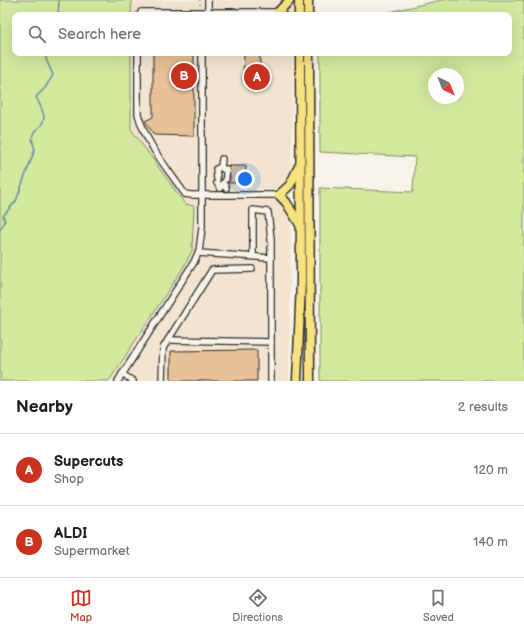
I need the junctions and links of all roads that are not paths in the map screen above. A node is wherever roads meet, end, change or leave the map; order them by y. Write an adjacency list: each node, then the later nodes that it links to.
1 (208, 0): 5 (lane)
2 (290, 0): 6 (highway)
3 (299, 0): 7 (highway)
4 (308, 0): 8 (highway)
5 (208, 12)
6 (281, 12)
7 (299, 12)
8 (308, 12)
9 (138, 56): 16 (lane)
10 (202, 56): 16 (lane)
11 (300, 56): 14 (highway)
12 (309, 56): 31 (highway)
13 (222, 159): 15 (lane)
14 (300, 163): 17 (highway); 18 (highway)
15 (221, 168): 15 (lane)
16 (201, 195): 17 (lane); 19 (lane)
17 (278, 195): 18 (highway)
18 (301, 226): 30 (highway)
19 (198, 253): 20 (lane); 25 (lane)
20 (253, 255): 21 (lane); 21 (lane)
21 (271, 258): 24 (lane)
22 (252, 269): 23 (lane)
23 (168, 340): 24 (lane); 28 (lane)
24 (271, 342): 29 (lane)
25 (122, 374): 26 (lane); 27 (lane)
26 (118, 381)
27 (133, 381)
28 (162, 381)
29 (271, 381)
30 (297, 381)
31 (310, 381)

